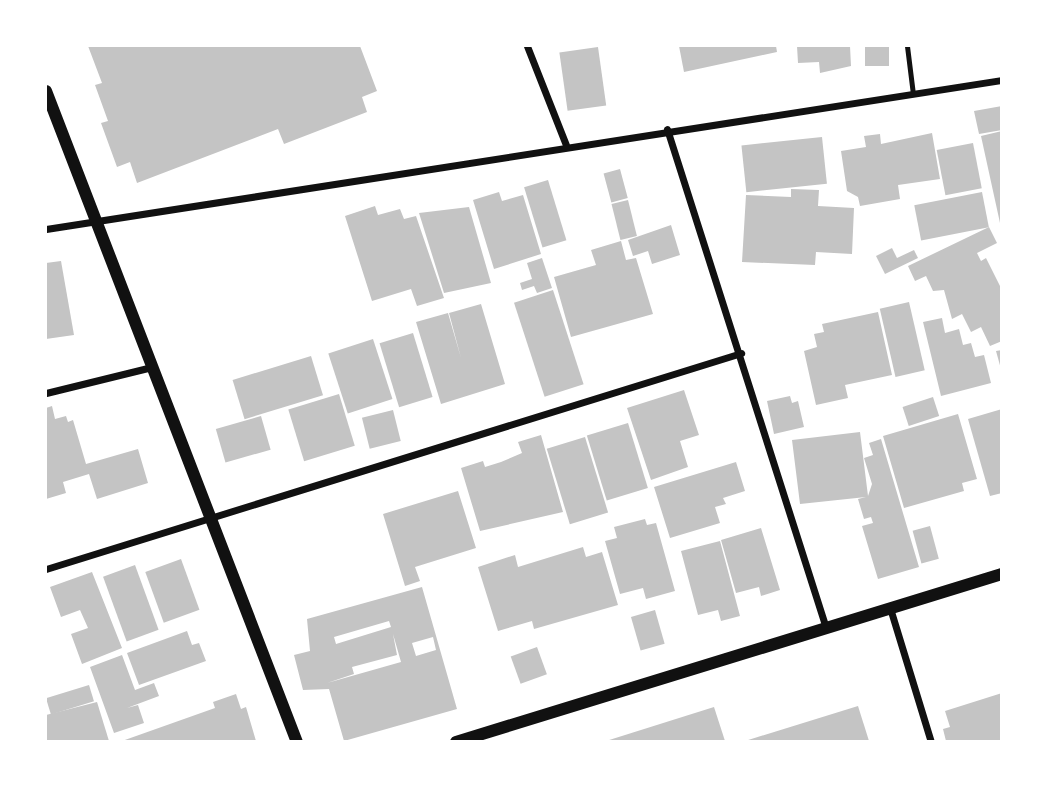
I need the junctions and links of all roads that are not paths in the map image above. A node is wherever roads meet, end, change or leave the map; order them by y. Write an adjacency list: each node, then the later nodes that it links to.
1 (527, 46): 7 (street)
2 (907, 46): 5 (lane)
3 (1002, 79): 5 (street)
4 (46, 90): 8 (street)
5 (913, 94): 6 (street)
6 (667, 129): 7 (street); 10 (street)
7 (566, 145): 8 (street)
8 (97, 220): 9 (street); 11 (street)
9 (46, 229)
10 (741, 353): 13 (street); 17 (street)
11 (152, 367): 12 (street); 13 (street)
12 (46, 393)
13 (212, 517): 14 (street); 18 (street)
14 (46, 569)
15 (1002, 574): 16 (street)
16 (890, 608): 17 (street); 20 (street)
17 (826, 628): 19 (street)
18 (298, 741)
19 (456, 741)
20 (931, 741)

